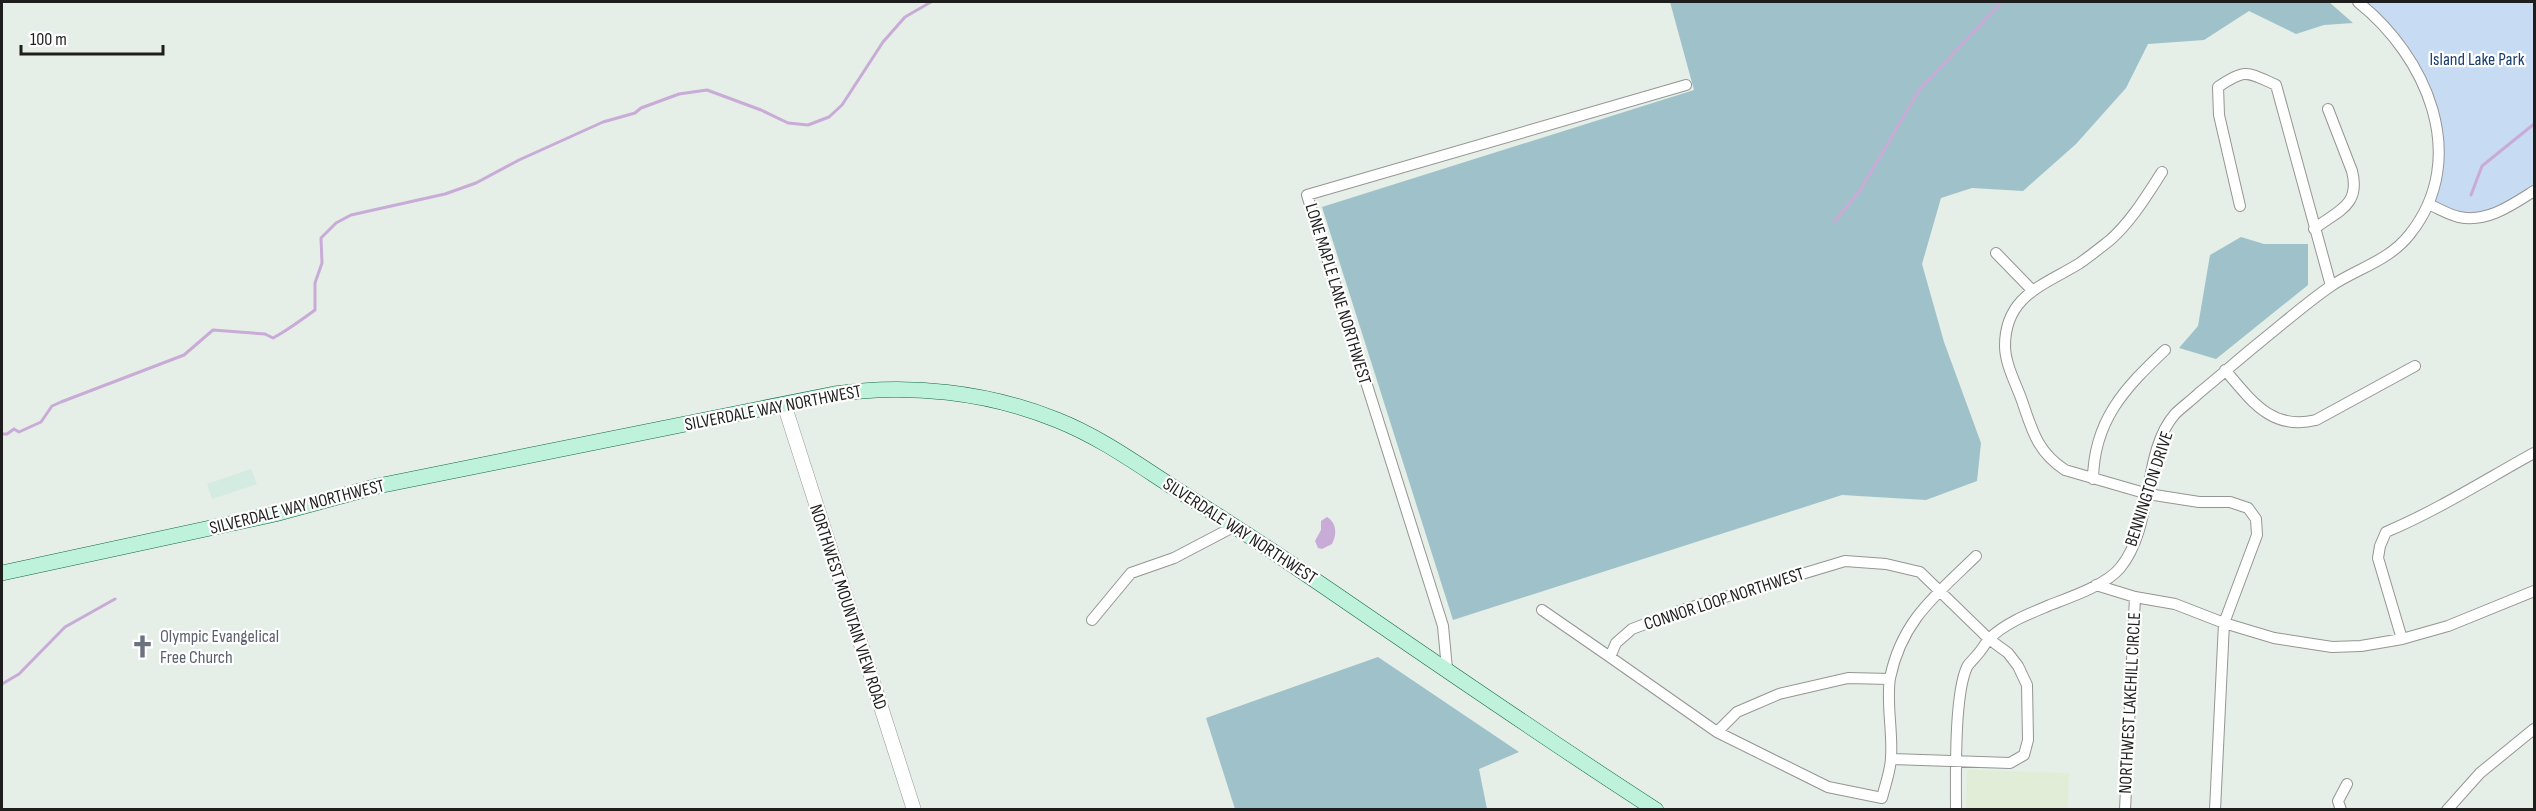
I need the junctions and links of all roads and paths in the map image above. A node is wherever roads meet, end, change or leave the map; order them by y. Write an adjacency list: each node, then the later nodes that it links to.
1 (2358, 2): 6 (street, BENNINGTON DRIVE)
2 (1686, 85): 32 (street, LONE MAPLE LANE NORTHWEST)
3 (2328, 109): 8 (street)
4 (2162, 172): 11 (street)
5 (2535, 191): 6 (street)
6 (2428, 204): 10 (street, BENNINGTON DRIVE)
7 (2240, 206): 8 (street)
8 (2314, 229): 10 (street)
9 (1996, 253): 11 (street)
10 (2331, 286): 14 (street, BENNINGTON DRIVE)
11 (2032, 290): 17 (street)
12 (2165, 350): 17 (street)
13 (2415, 366): 14 (street)
14 (2225, 370): 18 (street, BENNINGTON DRIVE)
15 (784, 404): 19 (main road, SILVERDALE WAY NORTHWEST); 21 (main road, SILVERDALE WAY NORTHWEST); 39 (street, NORTHWEST MOUNTAIN VIEW ROAD)
16 (2535, 453): 30 (street)
17 (2093, 479): 18 (street)
18 (2148, 495): 22 (street, BENNINGTON DRIVE); 28 (street)
19 (1235, 526): 27 (street); 32 (main road, SILVERDALE WAY NORTHWEST)
20 (1976, 556): 23 (street)
21 (2, 573)
22 (2096, 585): 25 (street); 29 (street, BENNINGTON DRIVE)
23 (1940, 591): 29 (street, CONNOR LOOP NORTHWEST); 31 (street, CONNOR LOOP NORTHWEST); 33 (street)
24 (2535, 591): 30 (street)
25 (2135, 597): 28 (street); 42 (street, NORTHWEST LAKEHILL CIRCLE)
26 (1542, 610): 31 (street)
27 (1092, 620)
28 (2224, 623): 30 (street); 43 (street)
29 (1989, 639): 37 (street, BENNINGTON DRIVE); 37 (street, CONNOR LOOP NORTHWEST)
30 (2402, 639)
31 (1610, 657): 35 (street)
32 (1447, 669): 40 (main road, SILVERDALE WAY NORTHWEST)
33 (1890, 679): 35 (street); 36 (street)
34 (2535, 729): 45 (street)
35 (1717, 732): 36 (street)
36 (1892, 759): 37 (street)
37 (1956, 761): 41 (street, BENNINGTON DRIVE)
38 (2347, 784): 44 (street)
39 (914, 810)
40 (1656, 810)
41 (1956, 810)
42 (2125, 810)
43 (2215, 810)
44 (2341, 810)
45 (2446, 810)

